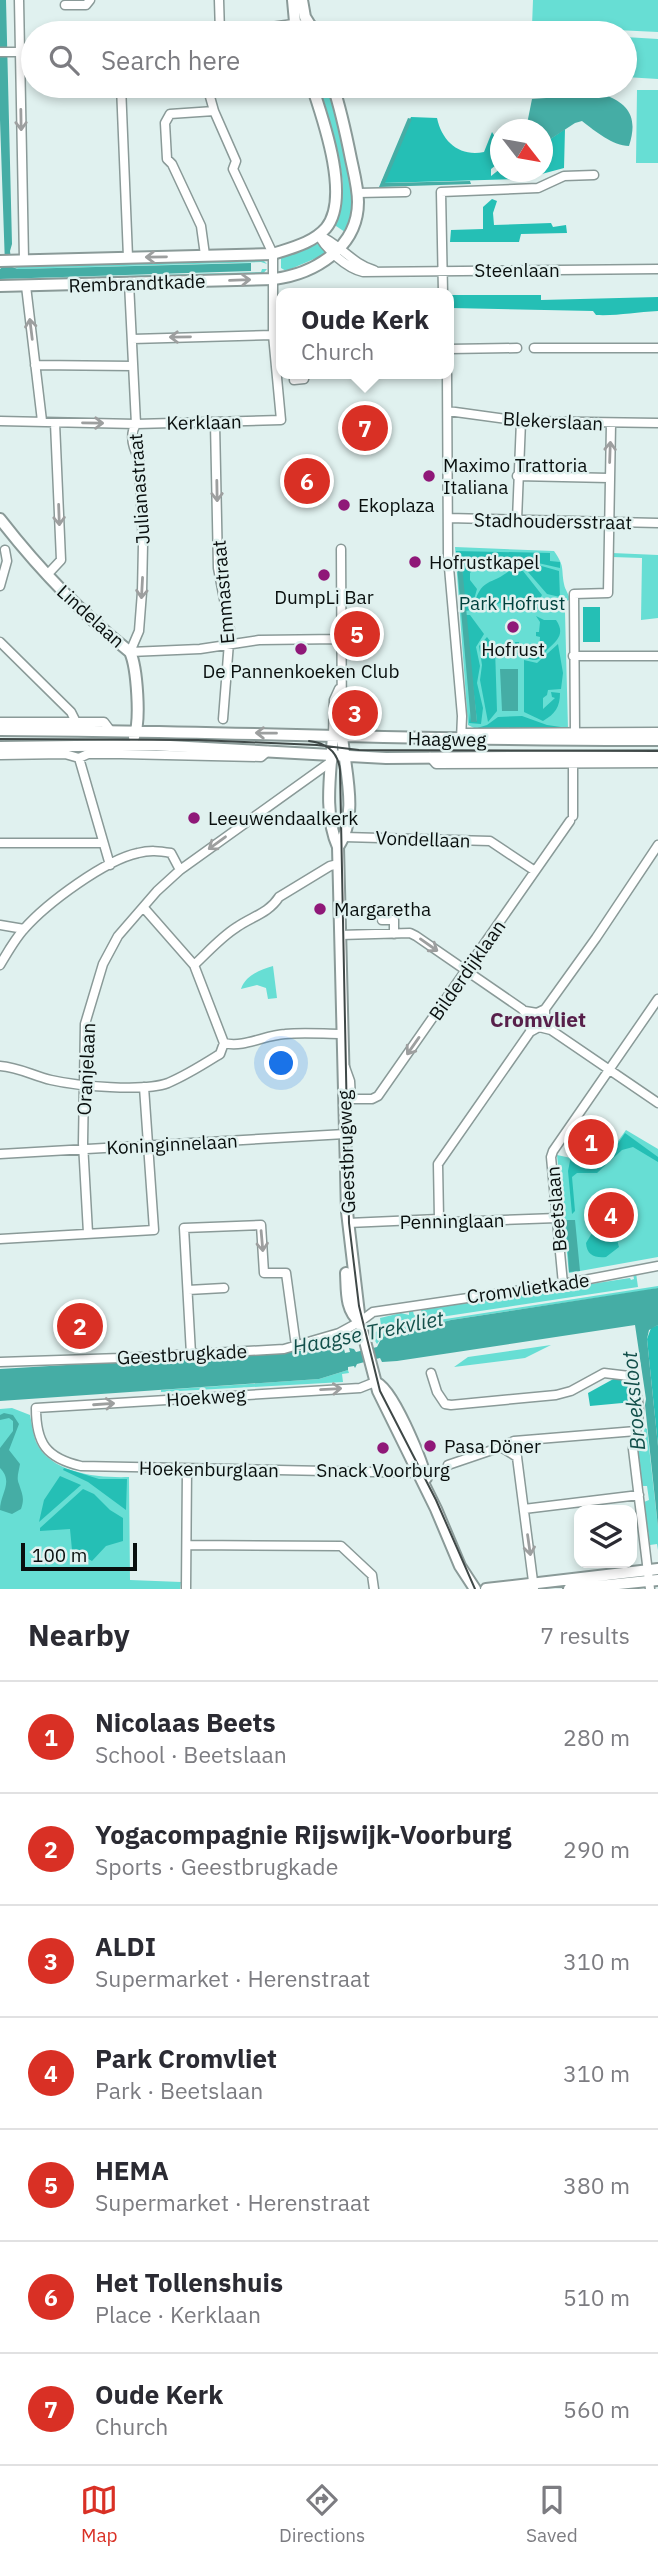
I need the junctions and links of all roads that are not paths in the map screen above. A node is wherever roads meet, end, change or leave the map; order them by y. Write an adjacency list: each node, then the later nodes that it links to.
1 (19, 0): 11 (street)
2 (90, 0): 6 (street)
3 (219, 0): 7 (street)
4 (293, 0): 8 (street)
5 (302, 0): 9 (street)
6 (65, 5)
7 (220, 21)
8 (295, 21)
9 (308, 21)
10 (0, 51): 11 (street)
11 (15, 52): 12 (street); 26 (street, one-way to 26)
12 (21, 52)
13 (121, 98): 25 (street)
14 (210, 98): 17 (street)
15 (316, 98): 21 (street)
16 (337, 98): 20 (street)
17 (214, 111): 23 (street); 24 (street)
18 (594, 175): 28 (street)
19 (406, 192): 20 (street)
20 (357, 193): 22 (street)
21 (318, 234): 22 (street); 23 (street, Rembrandtkade)
22 (337, 251): 28 (street, Steenlaan); 29 (street, Rembrandtkade)
23 (273, 254): 24 (street, Rembrandtkade); 29 (street)
24 (205, 255): 25 (street, Rembrandtkade, one-way to 25)
25 (128, 257): 26 (street, Rembrandtkade)
26 (10, 260)
27 (658, 269): 28 (street, Steenlaan)
28 (443, 270): 33 (street)
29 (274, 279): 30 (street, Rembrandtkade, one-way to 29); 34 (street)
30 (129, 283): 32 (street, Rembrandtkade); 35 (street, Julianastraat)
31 (0, 286): 32 (street, Rembrandtkade)
32 (26, 286): 40 (street, one-way to 32)
33 (443, 288)
34 (276, 331): 35 (street, one-way to 35)
35 (132, 339): 41 (street, Julianastraat)
36 (517, 348): 39 (street)
37 (534, 348): 38 (street)
38 (658, 348)
39 (454, 349)
40 (36, 365): 41 (street); 46 (street)
41 (133, 366): 51 (street, Julianastraat)
42 (279, 379): 49 (street, Kerklaan)
43 (447, 379): 44 (street)
44 (448, 411): 47 (street, Blekerslaan); 55 (street)
45 (0, 421): 46 (street, Kerklaan)
46 (42, 421): 48 (street, Kerklaan)
47 (520, 421): 52 (street, Blekerslaan); 53 (street)
48 (55, 423): 51 (street, Kerklaan, one-way to 51); 63 (street, one-way to 63)
49 (215, 423): 51 (street, Kerklaan); 67 (street, Emmastraat, one-way to 67)
50 (658, 423): 52 (street, Blekerslaan)
51 (136, 424): 68 (street, Julianastraat, one-way to 68)
52 (611, 424): 54 (street, one-way to 52)
53 (517, 476): 54 (street); 57 (street)
54 (609, 478): 58 (street)
55 (448, 518): 57 (street, Stadhoudersstraat); 80 (street)
56 (0, 519): 60 (street, Lindelaan)
57 (517, 520): 58 (street, Stadhoudersstraat)
58 (608, 522): 59 (street, Stadhoudersstraat); 69 (street)
59 (658, 523)
60 (16, 540): 62 (street); 63 (street, Lindelaan)
61 (341, 549): 65 (street)
62 (2, 550): 64 (street)
63 (47, 575): 68 (street, Lindelaan)
64 (0, 586)
65 (340, 639): 67 (street); 79 (street)
66 (0, 642): 73 (street)
67 (229, 646): 68 (street); 71 (street, Emmastraat)
68 (130, 652): 76 (street, Lindelaan)
69 (573, 656): 70 (street); 77 (street)
70 (658, 656)
71 (223, 719)
72 (0, 722): 73 (street, Haagweg)
73 (77, 724): 75 (street, Haagweg)
74 (0, 730): 75 (street, Haagweg)
75 (110, 730): 76 (street, Haagweg)
76 (137, 731): 79 (street, Haagweg, one-way to 76); 82 (street); 84 (street)
77 (575, 732): 78 (street, Haagweg); 80 (street, Haagweg)
78 (658, 732)
79 (337, 736): 80 (street, Haagweg); 88 (street, Geestbrugweg)
80 (462, 737): 81 (street, Haagweg)
81 (658, 740)
82 (152, 745): 84 (street, Haagweg); 85 (street, Haagweg)
83 (0, 747): 84 (street, Haagweg)
84 (128, 747)
85 (268, 751): 88 (street, Haagweg); 90 (street, Haagweg)
86 (0, 755): 90 (street, Haagweg)
87 (658, 756): 89 (street, Haagweg)
88 (336, 757): 89 (street, Haagweg); 93 (street, Geestbrugweg); 93 (street, Geestbrugweg); 99 (street, Oranjelaan, one-way to 99)
89 (430, 757): 91 (street, Haagweg)
90 (79, 758): 95 (street)
91 (573, 763): 92 (street, Haagweg); 100 (street, Bilderdijklaan)
92 (658, 763)
93 (341, 842): 97 (street, Geestbrugweg); 100 (street, Vondellaan)
94 (0, 843): 95 (street)
95 (103, 843): 98 (street)
96 (658, 845): 112 (street)
97 (338, 864): 106 (street, Geestbrugweg); 108 (street)
98 (110, 865): 99 (street); 104 (street)
99 (180, 870): 101 (street, Oranjelaan)
100 (536, 871): 109 (street, Bilderdijklaan)
101 (144, 908): 108 (street); 120 (street, Oranjelaan)
102 (383, 919): 105 (street)
103 (0, 925): 104 (street)
104 (24, 929): 107 (street)
105 (394, 934): 106 (street); 109 (street, one-way to 109)
106 (340, 935): 115 (street, Geestbrugweg)
107 (0, 965)
108 (194, 965): 116 (street)
109 (467, 971): 111 (street); 122 (street, Bilderdijklaan, one-way to 122)
110 (658, 999): 119 (street, Beetslaan)
111 (522, 1009): 112 (street); 114 (street)
112 (545, 1009): 113 (street)
113 (551, 1030): 114 (street); 119 (street)
114 (530, 1032): 129 (street)
115 (342, 1034): 116 (street); 118 (street, Geestbrugweg)
116 (224, 1043): 121 (street)
117 (0, 1066): 120 (street)
118 (343, 1066): 122 (street, Geestbrugweg); 124 (street, Geestbrugweg)
119 (609, 1069): 123 (street); 128 (street, Beetslaan)
120 (83, 1084): 121 (street); 126 (street, Oranjelaan)
121 (144, 1087): 125 (street)
122 (351, 1099)
123 (658, 1103)
124 (345, 1134): 125 (street, Koninginnelaan); 130 (street, Geestbrugweg)
125 (147, 1146): 126 (street, Koninginnelaan); 131 (street)
126 (84, 1149): 127 (street, Koninginnelaan); 131 (street, Oranjelaan)
127 (0, 1154)
128 (557, 1218): 129 (street, Penninglaan); 134 (street, Beetslaan)
129 (439, 1219): 130 (street, Penninglaan)
130 (348, 1223): 137 (street, Geestbrugweg)
131 (88, 1233): 132 (street)
132 (0, 1239)
133 (658, 1266): 134 (street, Cromvlietkade)
134 (563, 1284): 137 (street, Cromvlietkade)
135 (225, 1288): 136 (street)
136 (188, 1290): 138 (street, one-way to 138); 139 (street)
137 (360, 1322): 138 (street, Geestbrugkade); 142 (street, Geestbrugweg)
138 (296, 1346): 139 (street, Geestbrugkade)
139 (191, 1354): 140 (street, Geestbrugkade)
140 (0, 1362)
141 (431, 1373): 144 (street)
142 (374, 1382): 143 (street, Hoekweg, one-way to 142); 150 (street)
143 (36, 1408): 149 (street, Hoekenburglaan)
144 (636, 1431): 145 (street); 151 (street)
145 (529, 1441): 146 (street); 147 (street)
146 (501, 1447): 147 (street); 148 (street)
147 (517, 1457): 152 (street)
148 (448, 1465)
149 (187, 1469): 150 (street, Hoekenburglaan); 153 (street)
150 (421, 1473): 154 (street)
151 (639, 1495): 152 (street); 155 (street)
152 (524, 1509): 156 (street, one-way to 156)
153 (187, 1545): 158 (street); 159 (street)
154 (463, 1572): 157 (street); 160 (street); 161 (street)
155 (653, 1577): 156 (street); 162 (street)
156 (534, 1587): 157 (street)
157 (487, 1588)
158 (186, 1589)
159 (374, 1589)
160 (467, 1589)
161 (475, 1589)
162 (569, 1589)

